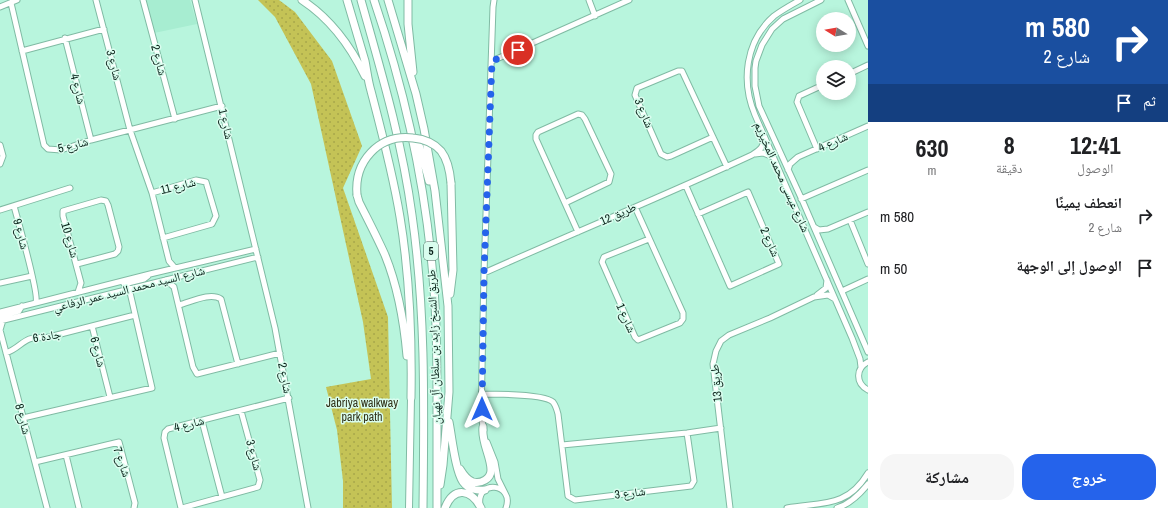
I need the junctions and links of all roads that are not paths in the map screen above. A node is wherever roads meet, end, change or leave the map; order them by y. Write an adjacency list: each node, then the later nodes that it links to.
1 (17, 0): 18 (street)
2 (96, 0): 22 (street, شارع 3)
3 (143, 0): 38 (street, شارع 2)
4 (195, 0): 34 (street, شارع 1)
5 (302, 0): 29 (highway)
6 (347, 0): 29 (highway)
7 (355, 0): 21 (highway)
8 (361, 0): 21 (highway, طريق الشيخ زايد بن سلطان آل نهيان / 5)
9 (374, 0): 37 (highway, طريق الشيخ زايد بن سلطان آل نهيان / 5)
10 (388, 0): 31 (highway)
11 (408, 0): 31 (highway)
12 (494, 0): 26 (street)
13 (589, 0): 20 (street)
14 (629, 0): 20 (street)
15 (800, 0): 33 (street, شارع عيسى محمد المخيزيم)
16 (821, 0): 32 (street, شارع عيسى محمد المخيزيم)
17 (848, 0): 24 (street)
18 (11, 3): 19 (street); 25 (street, شارع 5)
19 (0, 7)
20 (595, 16): 26 (street)
21 (369, 26): 152 (highway, طريق الشيخ زايد بن سلطان آل نهيان / 5)
22 (104, 29): 23 (street); 40 (street, شارع 3)
23 (65, 38): 25 (street); 43 (street, شارع 4)
24 (868, 46)
25 (22, 50): 43 (street, شارع 5)
26 (492, 61): 81 (street)
27 (868, 65): 28 (street)
28 (856, 71)
29 (370, 87): 123 (highway)
30 (816, 89): 45 (street)
31 (416, 94): 64 (highway)
32 (758, 101): 33 (street); 35 (street, شارع عيسى محمد المخيزيم)
33 (750, 102): 36 (street, شارع عيسى محمد المخيزيم)
34 (222, 106): 38 (street, شارع 5); 74 (street, شارع 1)
35 (762, 111): 36 (street); 47 (street, شارع عيسى محمد المخيزيم)
36 (755, 115): 42 (street, شارع عيسى محمد المخيزيم)
37 (408, 118): 64 (highway); 142 (highway, طريق الشيخ زايد بن سلطان آل نهيان / 5)
38 (174, 119): 40 (street, شارع 5)
39 (868, 126): 45 (street, شارع 4)
40 (130, 130): 43 (street, شارع 5); 57 (street, شارع 11)
41 (713, 137): 41 (street, شارع 3); 51 (street, شارع 3)
42 (764, 137): 46 (street, طريق 12); 48 (street, شارع عيسى محمد المخيزيم)
43 (91, 140)
44 (0, 145): 50 (street)
45 (817, 149): 49 (street, شارع 4)
46 (752, 155): 48 (street, طريق 12); 51 (street, طريق 12)
47 (782, 156): 49 (street, شارع 4); 52 (street, شارع عيسى محمد المخيزيم)
48 (773, 157): 58 (street, شارع عيسى محمد المخيزيم)
49 (798, 157): 52 (street, شارع 4)
50 (0, 164)
51 (727, 167): 54 (street, طريق 12)
52 (788, 170): 56 (street, شارع عيسى محمد المخيزيم)
53 (868, 170): 59 (street)
54 (686, 186): 62 (street, طريق 12); 66 (street, شارع 2)
55 (70, 188): 61 (street)
56 (798, 191): 58 (street); 59 (street, شارع عيسى محمد المخيزيم)
57 (152, 193): 71 (street, شارع 11); 71 (street, شارع 11)
58 (790, 195): 85 (street, شارع عيسى محمد المخيزيم)
59 (802, 199): 68 (street, شارع عيسى محمد المخيزيم)
60 (565, 203): 60 (street); 70 (street)
61 (14, 206): 63 (street, شارع 9); 83 (street, شارع 9)
62 (635, 207): 70 (street, طريق 12); 72 (street, شارع 1)
63 (0, 210)
64 (437, 212): 104 (highway)
65 (868, 212): 67 (street)
66 (698, 214): 66 (street, شارع 2)
67 (850, 220): 69 (street); 78 (street)
68 (814, 227): 69 (street); 73 (street, شارع عيسى محمد المخيزيم)
69 (828, 229): 73 (street)
70 (578, 232): 81 (street, طريق 12)
71 (163, 238): 76 (street, شارع 11)
72 (649, 239): 72 (street, شارع 1)
73 (820, 240): 95 (street, شارع عيسى محمد المخيزيم)
74 (256, 249): 75 (street, شارع 2); 79 (street, شارع السيد محمد السيد عمر الرفاعي)
75 (258, 257): 84 (street, شارع السيد محمد السيد عمر الرفاعي); 115 (street, شارع 2)
76 (169, 261): 79 (street, شارع 11); 80 (street)
77 (77, 264): 77 (street, شارع 10); 89 (street, شارع 10)
78 (868, 264)
79 (175, 268): 80 (street, شارع السيد محمد السيد عمر الرفاعي)
80 (166, 270): 82 (street, شارع السيد محمد السيد عمر الرفاعي)
81 (484, 273): 120 (street)
82 (150, 274): 91 (street, شارع السيد محمد السيد عمر الرفاعي); 96 (street)
83 (32, 276): 88 (street); 97 (street, شارع 9)
84 (178, 277): 87 (street, شارع السيد محمد السيد عمر الرفاعي); 90 (street)
85 (827, 279): 98 (street, طريق 13); 99 (street, شارع عيسى محمد المخيزيم)
86 (868, 279): 95 (street)
87 (166, 280): 90 (street); 92 (street, شارع السيد محمد السيد عمر الرفاعي)
88 (0, 283)
89 (81, 283): 93 (street); 94 (street)
90 (174, 287): 102 (street)
91 (96, 288): 93 (street, شارع السيد محمد السيد عمر الرفاعي); 105 (street)
92 (129, 288): 96 (street, شارع السيد محمد السيد عمر الرفاعي); 107 (street)
93 (89, 289): 94 (street, شارع السيد محمد السيد عمر الرفاعي)
94 (78, 292): 100 (street, شارع السيد محمد السيد عمر الرفاعي)
95 (842, 292): 111 (street, شارع عيسى محمد المخيزيم)
96 (108, 294): 105 (street, شارع السيد محمد السيد عمر الرفاعي)
97 (37, 296): 100 (street); 101 (street, شارع 9)
98 (814, 297): 99 (street, طريق 13); 129 (street, طريق 13)
99 (836, 299): 112 (street, شارع عيسى محمد المخيزيم)
100 (43, 301): 101 (street, شارع السيد محمد السيد عمر الرفاعي)
101 (36, 302): 103 (street, شارع السيد محمد السيد عمر الرفاعي)
102 (179, 305): 117 (street); 117 (street)
103 (22, 306): 106 (street, شارع السيد محمد السيد عمر الرفاعي); 108 (street)
104 (448, 306): 123 (highway, bridge); 125 (highway)
105 (47, 309): 108 (street, شارع السيد محمد السيد عمر الرفاعي)
106 (0, 312)
107 (135, 315): 109 (street, شارع 6); 121 (street)
108 (1, 319): 110 (street, شارع 8)
109 (92, 326): 114 (street, جادة 6); 121 (street, شارع 6)
110 (0, 330): 114 (street, شارع 8)
111 (859, 333): 112 (street); 113 (street, شارع عيسى محمد المخيزيم)
112 (852, 338): 118 (street, شارع عيسى محمد المخيزيم)
113 (868, 352)
114 (6, 353): 126 (street, شارع 8)
115 (280, 353): 117 (street); 122 (street, شارع 2)
116 (868, 362): 118 (street)
117 (238, 364)
118 (861, 367): 119 (street, شارع عيسى محمد المخيزيم)
119 (867, 390)
120 (482, 394): 128 (street); 131 (street, شارع 3)
121 (110, 397): 126 (street)
122 (289, 398): 124 (street, شارع 4); 149 (street, شارع 2)
123 (411, 398): 138 (main road)
124 (242, 411): 127 (street, شارع 4); 141 (street, شارع 3)
125 (448, 412): 134 (highway); 142 (highway)
126 (23, 418): 133 (street, شارع 8)
127 (202, 421): 141 (street); 148 (street, شارع 4)
128 (483, 427): 134 (highway); 135 (street)
129 (721, 428): 130 (street); 144 (street, طريق 13)
130 (687, 433): 131 (street); 131 (street, شارع 3)
131 (562, 445)
132 (66, 455): 133 (street, شارع 7); 146 (street); 147 (street, شارع 7)
133 (35, 462): 145 (street, شارع 8)
134 (457, 462): 139 (highway)
135 (496, 471): 139 (street); 140 (street)
136 (868, 473): 158 (street)
137 (868, 484): 159 (street)
138 (409, 485): 150 (street); 151 (main road)
139 (488, 489): 140 (street); 155 (street)
140 (505, 493): 143 (street)
141 (222, 497): 148 (street, شارع 3)
142 (437, 499): 153 (highway, طريق الشيخ زايد بن سلطان آل نهيان / 5)
143 (508, 502): 156 (street); 157 (street)
144 (731, 507)
145 (47, 508)
146 (79, 508)
147 (134, 508)
148 (182, 508)
149 (308, 508)
150 (405, 508)
151 (409, 508)
152 (423, 508)
153 (437, 508)
154 (445, 508): 155 (highway)
155 (481, 508)
156 (506, 508)
157 (511, 508)
158 (787, 508)
159 (837, 508)

